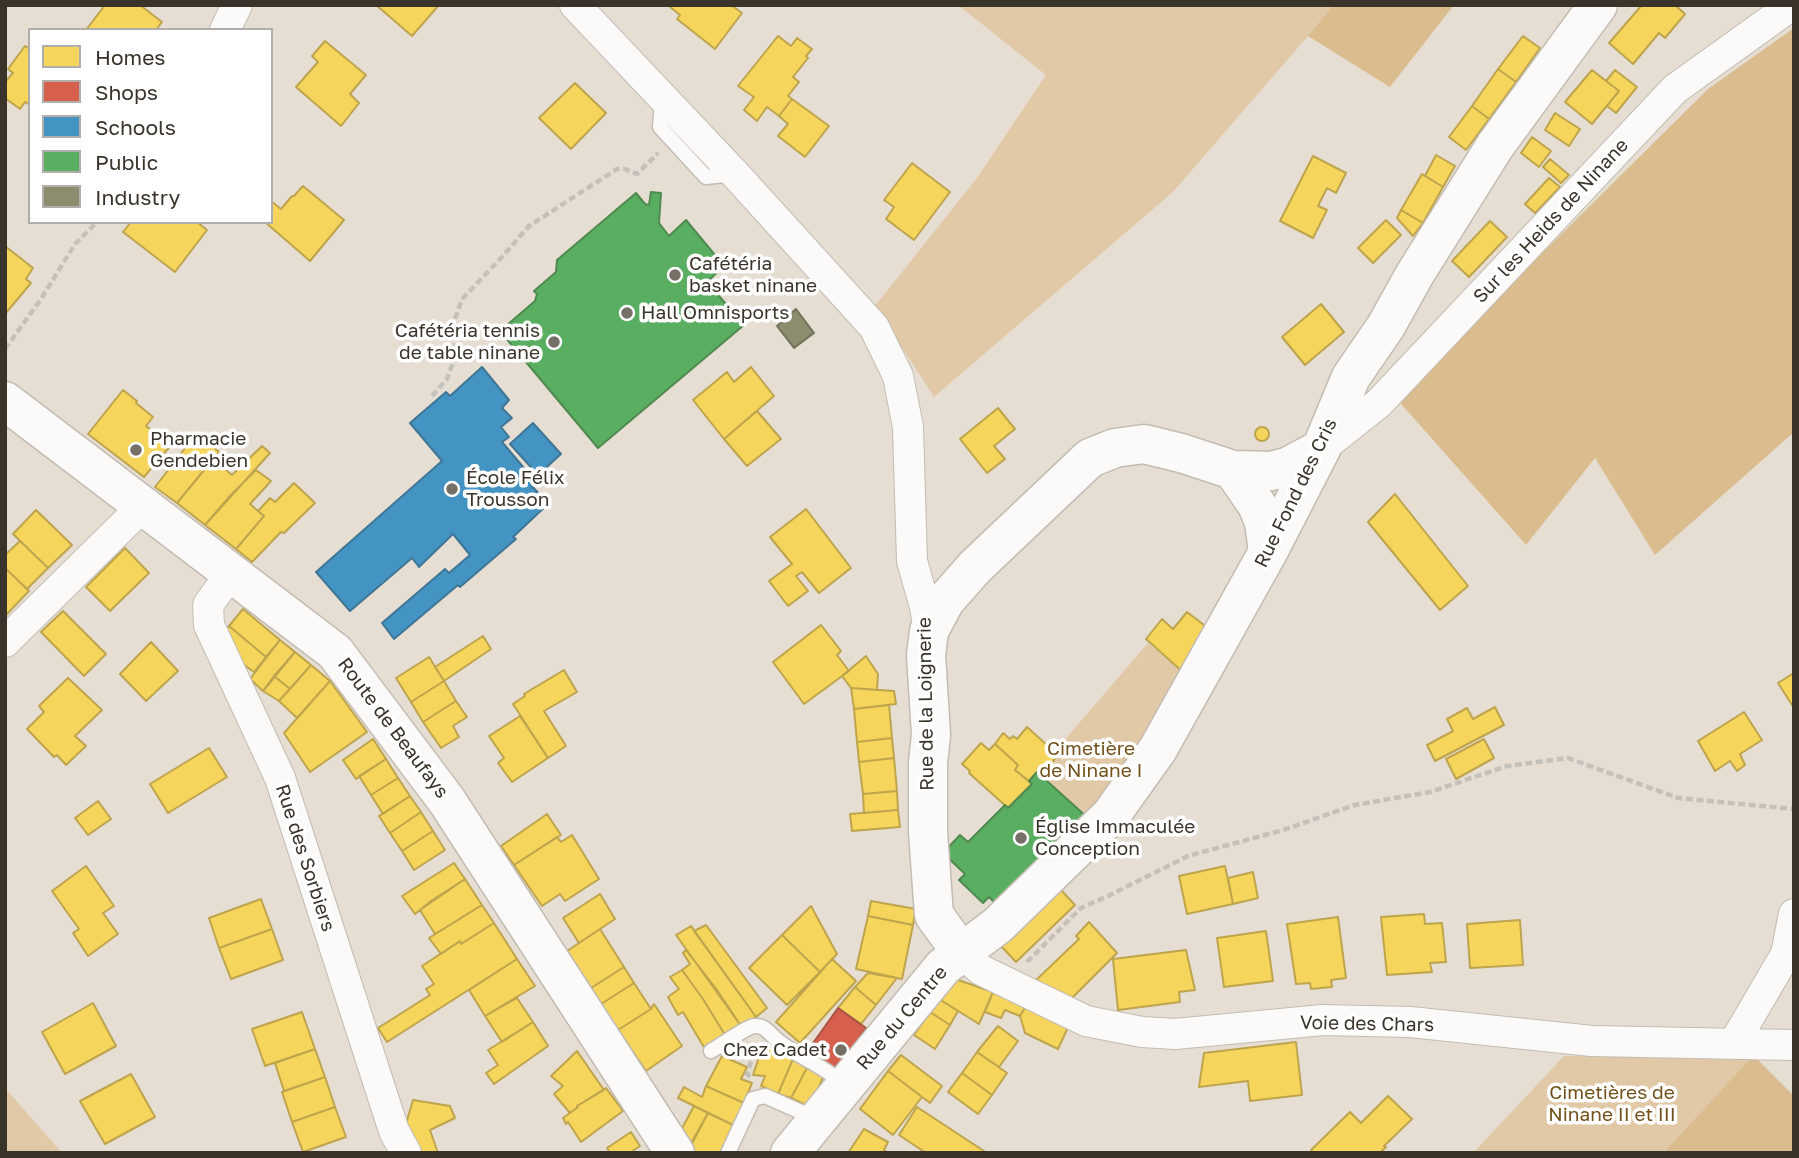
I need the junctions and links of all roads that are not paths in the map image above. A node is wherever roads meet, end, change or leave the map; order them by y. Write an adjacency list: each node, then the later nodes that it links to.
1 (237, 5): 5 (street)
2 (575, 5): 6 (street, Rue de la Loignerie)
3 (1598, 5): 9 (street, Rue Fond des Cris)
4 (1792, 5): 9 (street, Sur les Heids de Ninane)
5 (226, 28)
6 (662, 98): 7 (street, Rue de la Loignerie); 7 (lane)
7 (735, 174): 13 (street, Rue de la Loignerie)
8 (5, 401): 11 (street, Route de Beaufays)
9 (1321, 449): 10 (street); 12 (street, Rue Fond des Cris)
10 (1233, 470): 12 (street); 14 (street)
11 (143, 506): 15 (street, Route de Beaufays); 17 (street)
12 (1268, 552): 19 (street, Rue Fond des Cris)
13 (912, 561): 14 (street); 16 (street, Rue de la Loignerie)
14 (975, 567): 16 (street)
15 (231, 573): 25 (street, Rue des Sorbiers); 26 (street, Route de Beaufays)
16 (929, 631): 19 (street, Rue de la Loignerie)
17 (5, 642)
18 (1794, 914): 20 (street)
19 (961, 951): 20 (street, Voie des Chars); 23 (street, Rue du Centre)
20 (1734, 1043): 21 (street, Voie des Chars)
21 (1794, 1045)
22 (711, 1051): 23 (lane, Rue du Centre)
23 (845, 1086): 24 (street, Rue du Centre)
24 (818, 1120): 27 (lane); 28 (street, Rue du Centre)
25 (406, 1153)
26 (675, 1153)
27 (728, 1153)
28 (790, 1153)

